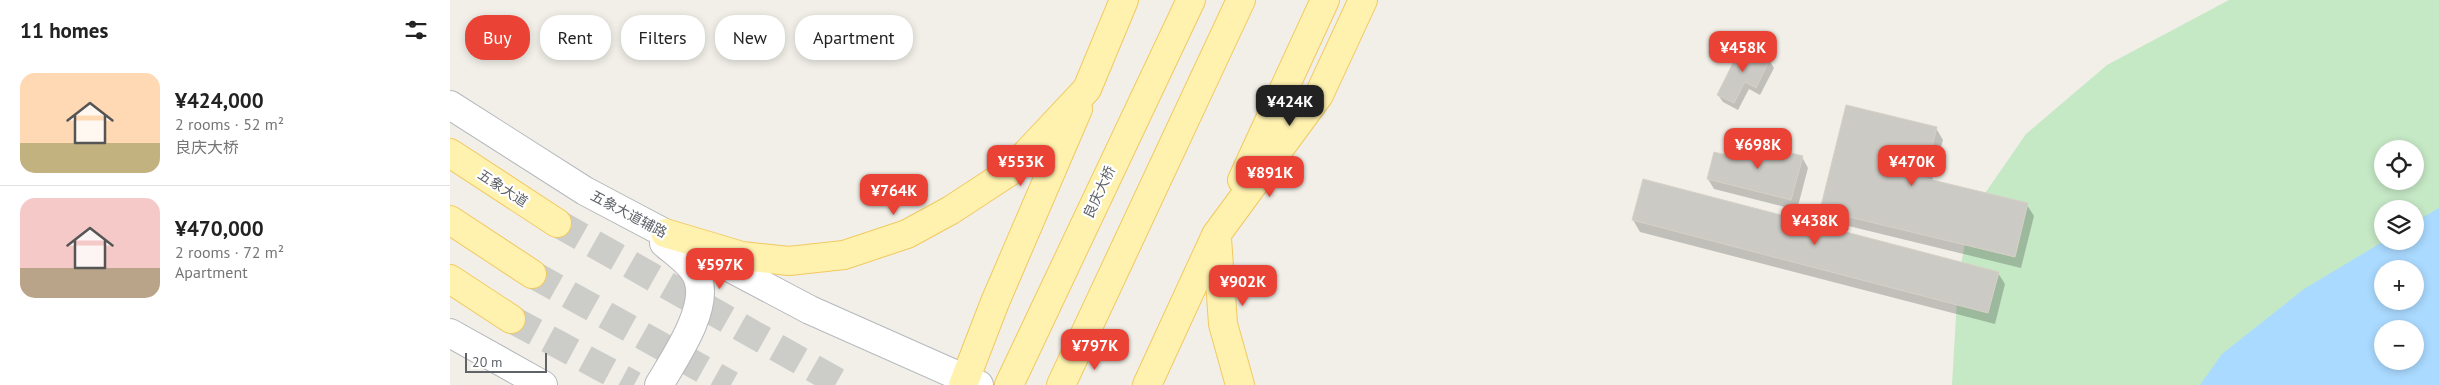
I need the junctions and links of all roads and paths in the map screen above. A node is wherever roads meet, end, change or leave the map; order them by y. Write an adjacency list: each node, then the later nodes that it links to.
1 (1112, 0): 7 (main road)
2 (1124, 0): 7 (main road)
3 (1191, 0): 23 (main road, 良庆大桥)
4 (1241, 0): 19 (main road)
5 (1325, 0): 14 (main road)
6 (1363, 0): 14 (main road)
7 (1087, 89): 13 (main road); 21 (main road)
8 (450, 105): 10 (street, 五象大道辅路)
9 (450, 153): 12 (main road, 五象大道)
10 (637, 219): 13 (street, 五象大道辅路); 22 (street)
11 (450, 220): 15 (main road)
12 (557, 223)
13 (664, 233): 21 (street, 五象大道辅路)
14 (1216, 236): 26 (main road); 27 (main road)
15 (532, 274)
16 (450, 279): 17 (main road)
17 (511, 319)
18 (450, 333): 20 (street)
19 (1080, 345): 24 (main road); 25 (main road)
20 (541, 382)
21 (969, 383)
22 (660, 385)
23 (1009, 385)
24 (1061, 385)
25 (1069, 385)
26 (1146, 385)
27 (1240, 385)

